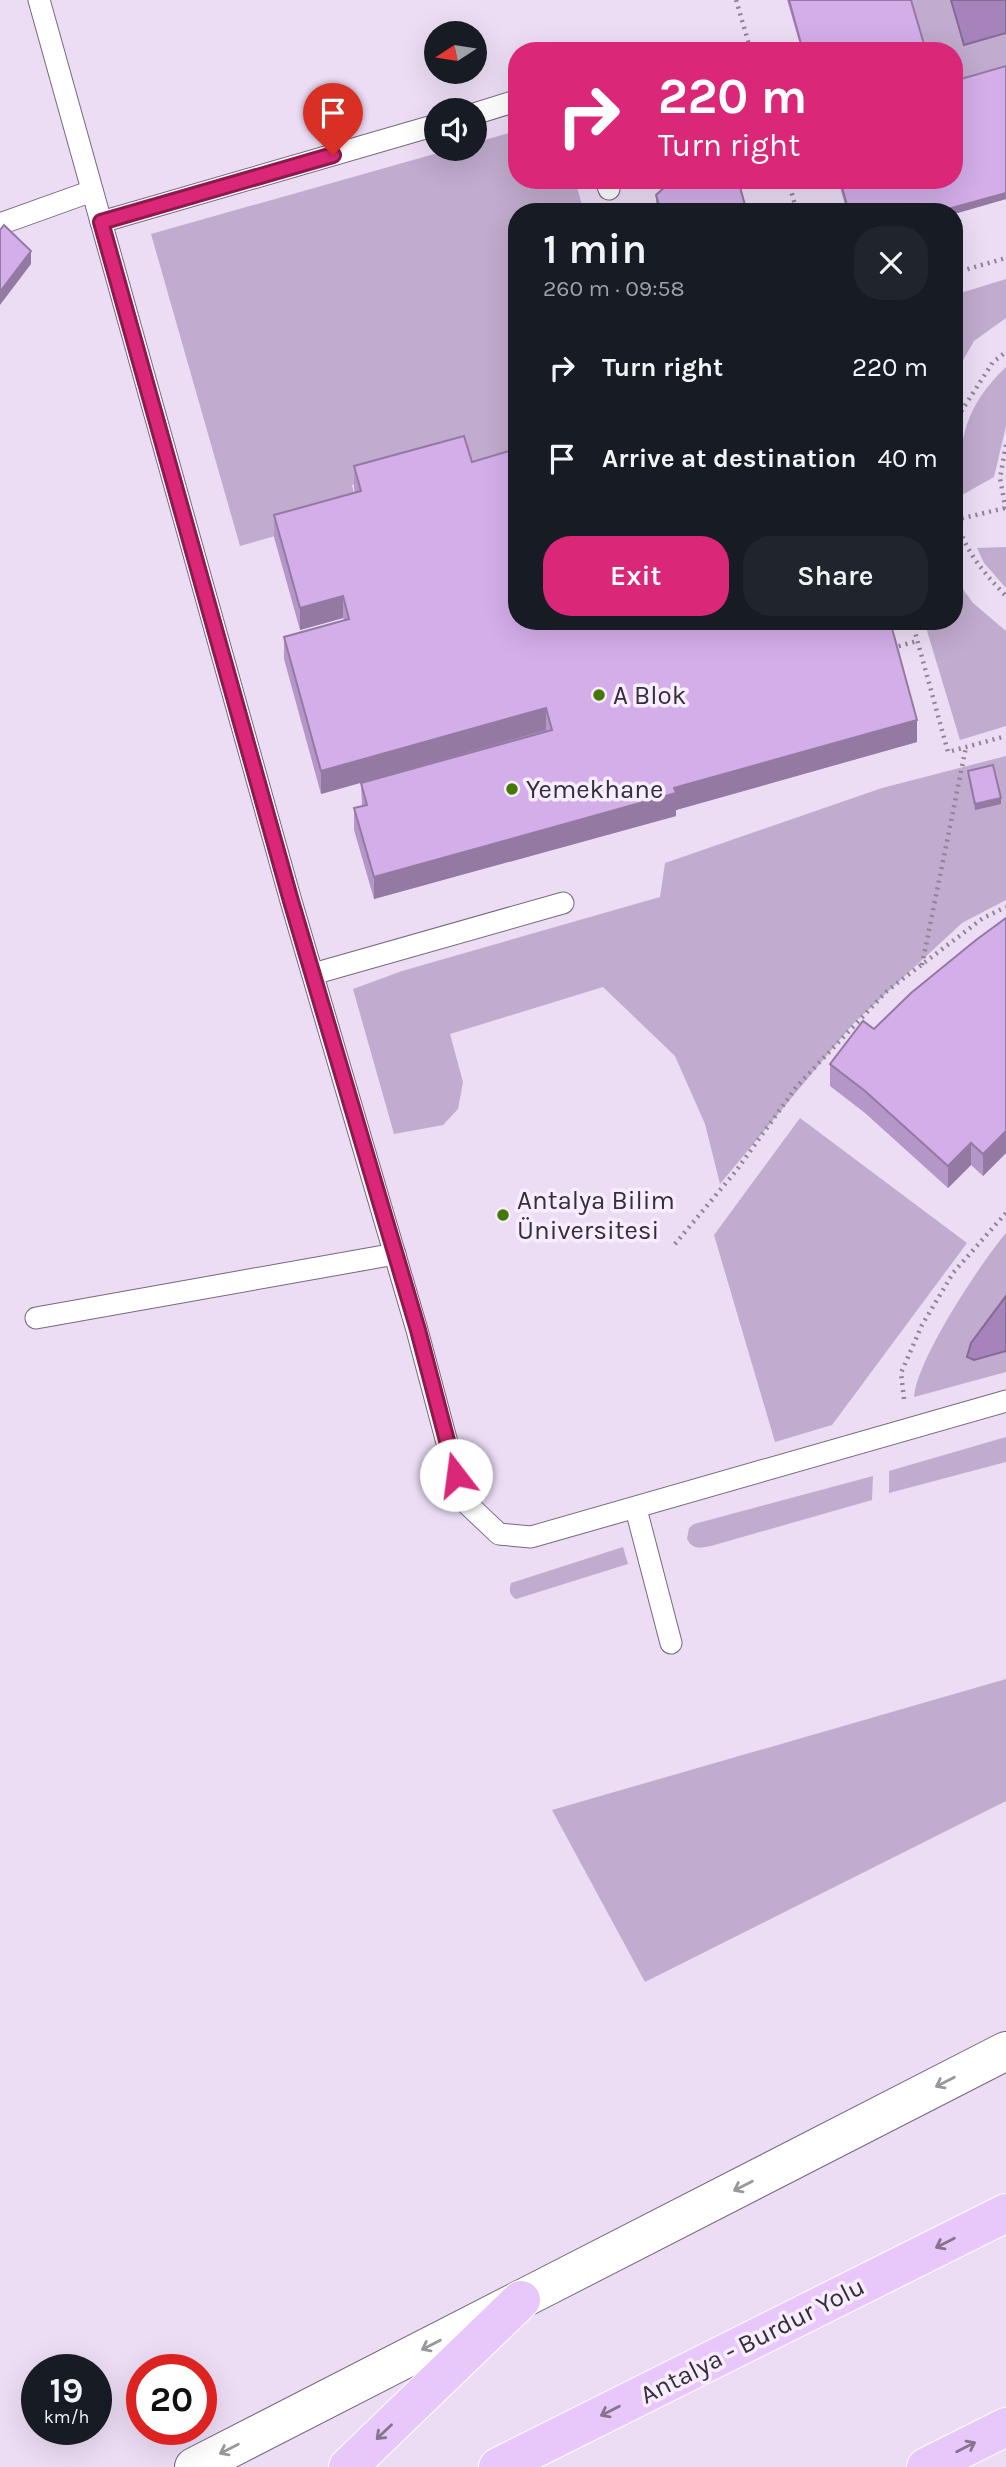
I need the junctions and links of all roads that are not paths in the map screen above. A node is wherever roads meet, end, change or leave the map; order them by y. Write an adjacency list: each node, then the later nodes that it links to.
1 (39, 0): 5 (lane)
2 (508, 103): 3 (lane)
3 (487, 110)
4 (424, 128): 6 (lane)
5 (92, 191): 6 (lane); 7 (lane)
6 (101, 222): 9 (lane)
7 (0, 224)
8 (563, 903): 9 (lane)
9 (313, 974): 10 (lane)
10 (395, 1254): 11 (lane); 13 (lane)
11 (36, 1318)
12 (1006, 1401): 13 (lane)
13 (636, 1509): 14 (lane)
14 (671, 1643)
15 (1006, 2051): 17 (street, one-way to 17)
16 (1006, 2213): 21 (highway, Antalya - Burdur Yolu, one-way to 21)
17 (521, 2300): 19 (street, one-way to 19); 20 (highway, one-way to 20)
18 (1006, 2427): 22 (highway, one-way to 18)
19 (194, 2467)
20 (348, 2467)
21 (498, 2467)
22 (926, 2467)

